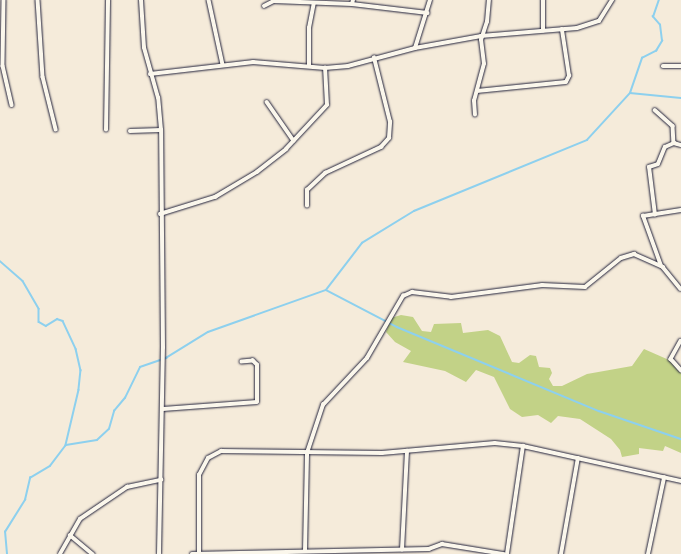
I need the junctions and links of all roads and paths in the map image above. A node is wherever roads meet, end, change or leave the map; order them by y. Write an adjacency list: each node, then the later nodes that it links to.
1 (4, 0): 27 (street)
2 (38, 0): 30 (street)
3 (108, 0): 31 (street)
4 (141, 0): 24 (street)
5 (209, 0): 19 (street)
6 (430, 0): 13 (street)
7 (489, 0): 16 (street)
8 (543, 0): 15 (street)
9 (612, 0): 14 (street)
10 (352, 2): 11 (street); 13 (street)
11 (314, 3): 12 (street); 20 (street)
12 (264, 6)
13 (427, 13): 17 (street)
14 (562, 30): 15 (street); 25 (street)
15 (543, 31): 16 (street)
16 (481, 36): 17 (street); 25 (street)
17 (415, 48): 18 (street)
18 (374, 58): 23 (street); 37 (street)
19 (223, 65): 20 (street); 24 (street)
20 (309, 66): 23 (street)
21 (663, 66): 22 (street)
22 (681, 66)
23 (325, 68): 34 (street)
24 (150, 74): 32 (street)
25 (477, 91): 29 (street)
26 (267, 102): 34 (street)
27 (12, 105)
28 (655, 110): 35 (street)
29 (475, 115)
30 (56, 129)
31 (106, 130)
32 (161, 130): 33 (street); 39 (street)
33 (130, 131)
34 (294, 141): 39 (street)
35 (674, 143): 36 (street); 40 (street)
36 (681, 145)
37 (307, 206)
38 (681, 210): 40 (street)
39 (160, 214): 46 (street)
40 (655, 215): 41 (street)
41 (661, 266): 42 (street); 49 (street)
42 (681, 289)
43 (681, 341): 45 (street)
44 (242, 362): 46 (street)
45 (681, 370)
46 (162, 409): 52 (street)
47 (524, 446): 48 (street); 50 (street); 68 (street)
48 (407, 451): 49 (street); 56 (street)
49 (307, 453): 57 (street); 63 (street)
50 (578, 458): 51 (street); 69 (street)
51 (664, 478): 53 (street); 70 (street)
52 (161, 480): 54 (street); 61 (street)
53 (681, 482)
54 (70, 535): 59 (street); 60 (street)
55 (429, 549): 56 (street); 65 (street); 66 (street)
56 (402, 550): 58 (street)
57 (305, 551): 58 (street); 64 (street)
58 (364, 552)
59 (60, 554)
60 (93, 554)
61 (159, 554)
62 (192, 554): 63 (street)
63 (199, 554): 64 (street)
64 (249, 554)
65 (429, 554)
66 (496, 554): 67 (street)
67 (504, 554)
68 (507, 554)
69 (561, 554)
70 (648, 554)

